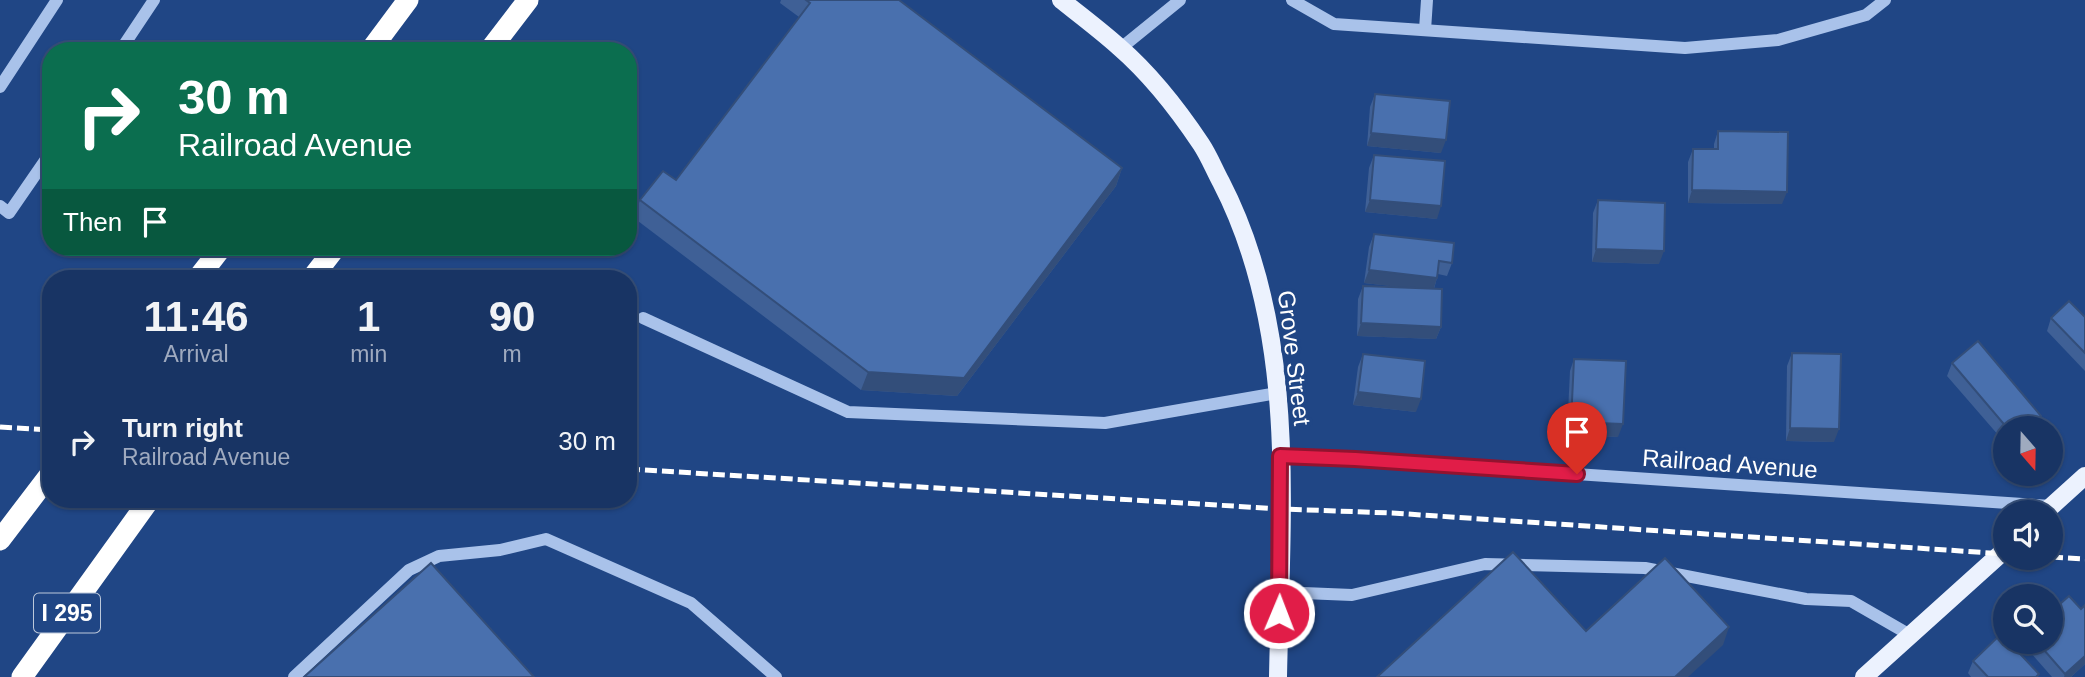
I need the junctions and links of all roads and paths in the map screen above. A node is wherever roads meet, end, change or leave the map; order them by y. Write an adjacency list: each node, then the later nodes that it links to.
1 (57, 0): 15 (street)
2 (154, 0): 11 (street)
3 (408, 0): 12 (highway)
4 (528, 0): 13 (highway)
5 (1061, 0): 14 (main road, Grove Street)
6 (1180, 0): 14 (street)
7 (1292, 0): 10 (street)
8 (1427, 0): 10 (street)
9 (1885, 0): 10 (street)
10 (1426, 30)
11 (126, 42)
12 (377, 42)
13 (496, 42)
14 (1121, 48): 23 (main road, Grove Street)
15 (0, 87)
16 (42, 165): 17 (street)
17 (0, 206)
18 (215, 256): 20 (highway)
19 (330, 256): 21 (highway)
20 (204, 270)
21 (318, 270)
22 (643, 318): 23 (street)
23 (1277, 393): 24 (main road, Grove Street)
24 (1280, 456): 28 (street, Railroad Avenue); 32 (main road, Grove Street)
25 (2085, 476): 27 (main road)
26 (42, 485): 30 (highway)
27 (2058, 500)
28 (1993, 505)
29 (143, 508): 34 (highway, I 295)
30 (6, 533)
31 (1993, 561): 33 (main road)
32 (1279, 592): 33 (street); 37 (main road, Grove Street)
33 (1910, 635): 38 (main road)
34 (22, 677)
35 (294, 677): 36 (street)
36 (776, 677)
37 (1278, 677)
38 (1864, 677)

